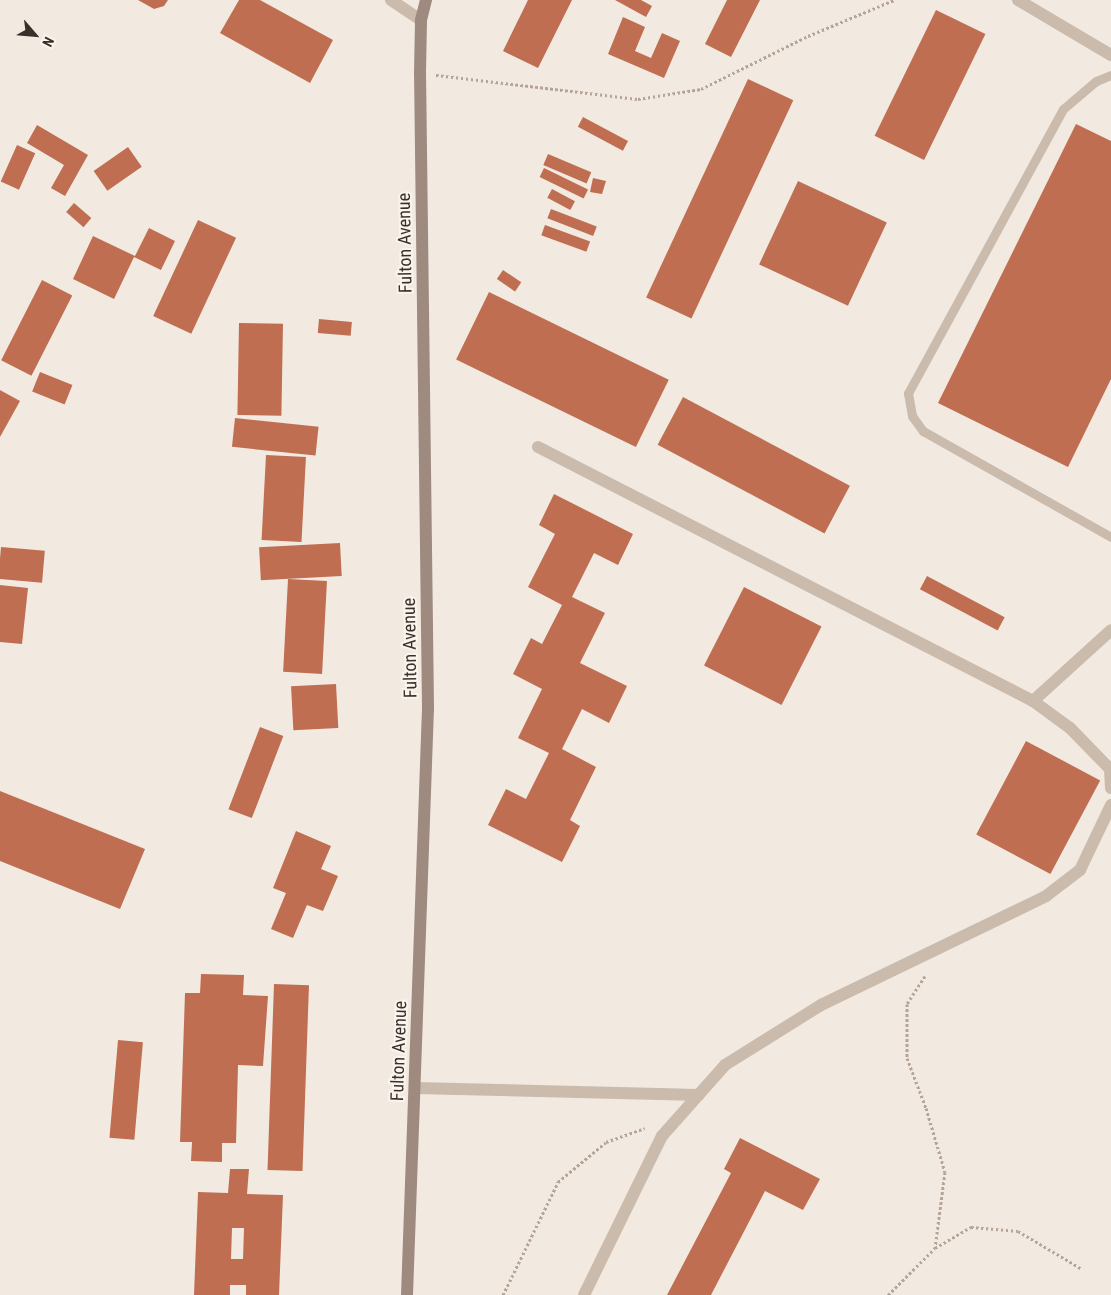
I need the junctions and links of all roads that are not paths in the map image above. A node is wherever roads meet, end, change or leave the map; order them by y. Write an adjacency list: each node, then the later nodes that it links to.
1 (391, 0): 4 (street)
2 (426, 0): 4 (street, Fulton Avenue)
3 (1018, 0): 5 (street)
4 (420, 20): 13 (street, Fulton Avenue)
5 (1111, 55)
6 (1111, 76): 8 (lane)
7 (538, 447): 10 (street)
8 (1111, 537)
9 (1111, 630): 10 (street)
10 (1033, 701): 11 (street)
11 (1111, 788)
12 (1111, 805): 14 (street)
13 (415, 1088): 14 (street); 15 (street, Fulton Avenue)
14 (699, 1095): 16 (street)
15 (407, 1295)
16 (584, 1295)

